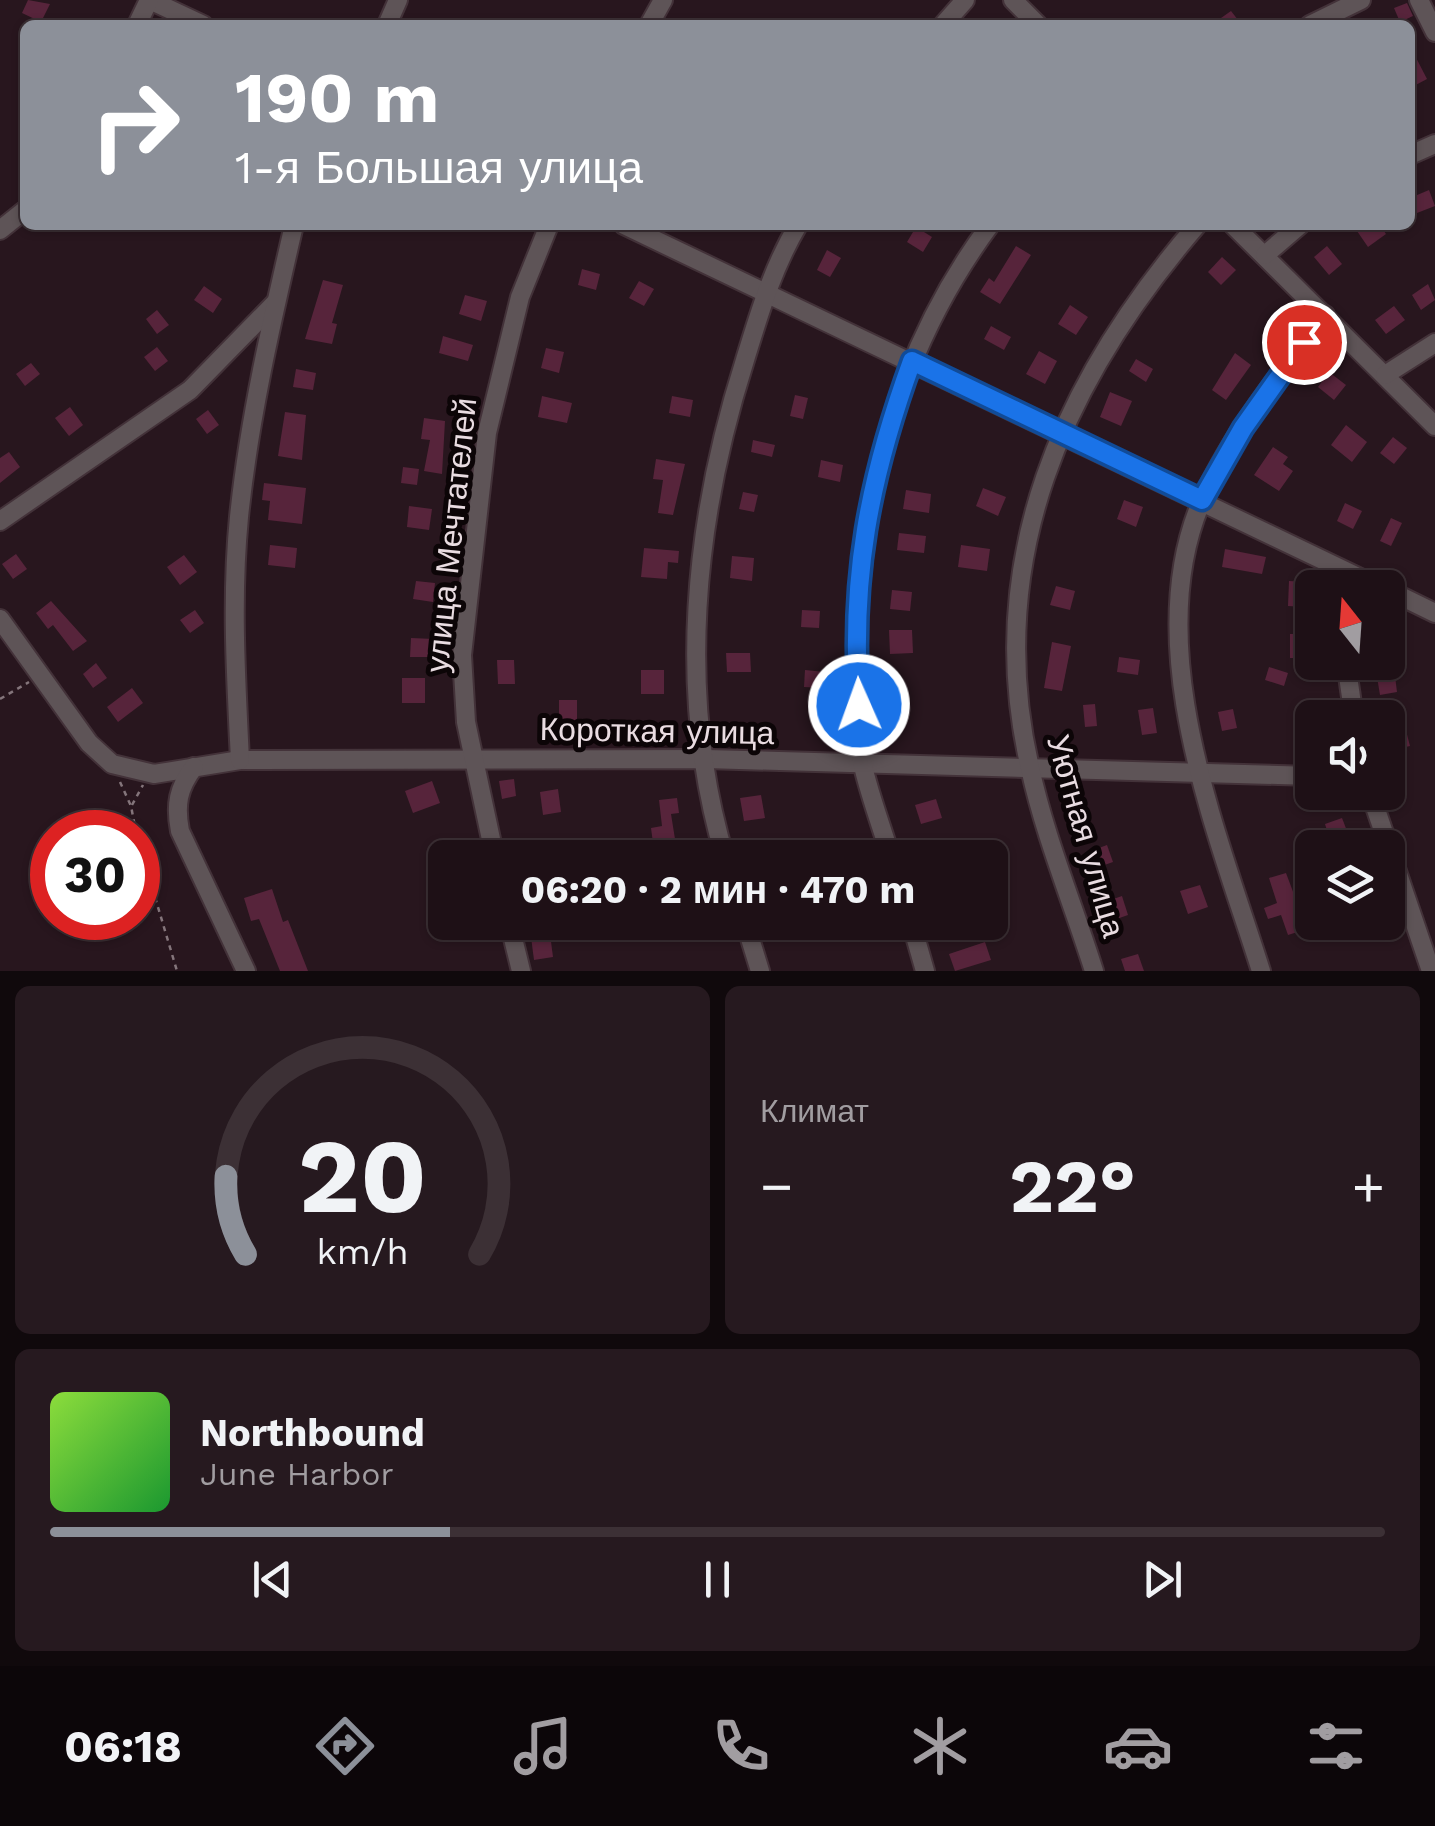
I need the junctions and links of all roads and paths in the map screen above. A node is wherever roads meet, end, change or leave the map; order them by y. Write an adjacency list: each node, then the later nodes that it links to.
1 (150, 0): 5 (street)
2 (965, 0): 6 (street)
3 (1013, 0): 7 (street)
4 (1361, 0): 8 (street)
5 (192, 20)
6 (947, 20)
7 (1033, 20)
8 (1320, 20)
9 (20, 214): 10 (street)
10 (0, 230)
11 (293, 230): 21 (street)
12 (547, 230): 36 (street, улица Мечтателей)
13 (634, 230): 20 (street)
14 (796, 230): 20 (street)
15 (986, 230): 24 (street)
16 (1193, 230): 27 (street, Уютная улица)
17 (1238, 230): 19 (street)
18 (1294, 230): 19 (street)
19 (1265, 255): 22 (street)
20 (766, 293): 24 (street); 37 (street)
21 (276, 302): 29 (street); 38 (street)
22 (1325, 315): 25 (street); 28 (street)
23 (1435, 343): 25 (street)
24 (912, 361): 27 (street); 40 (street)
25 (1385, 375): 26 (street)
26 (1435, 426)
27 (1061, 432): 28 (street); 42 (street, Уютная улица)
28 (1202, 500): 30 (street); 44 (street)
29 (0, 521)
30 (1332, 570)
31 (1405, 599): 32 (street)
32 (1435, 613)
33 (0, 619): 34 (street)
34 (41, 676): 35 (path); 39 (street)
35 (0, 699)
36 (473, 759): 37 (street, Короткая улица); 38 (street, Короткая улица); 49 (street, улица Мечтателей)
37 (706, 759): 40 (street, Короткая улица); 50 (street)
38 (240, 760): 41 (street, Короткая улица)
39 (112, 764): 43 (street); 46 (path)
40 (863, 766): 42 (street, Короткая улица); 51 (street)
41 (194, 768): 43 (street, Короткая улица); 57 (street)
42 (1030, 770): 44 (street, Короткая улица); 61 (street, Уютная улица)
43 (154, 774): 46 (path)
44 (1200, 776): 45 (street, Короткая улица); 62 (street)
45 (1295, 776)
46 (132, 806): 47 (path)
47 (133, 810)
48 (1376, 810): 63 (street)
49 (491, 840)
50 (722, 840)
51 (886, 840)
52 (160, 914): 56 (path)
53 (513, 940): 58 (street)
54 (751, 940): 59 (street)
55 (916, 940): 60 (street)
56 (177, 971)
57 (246, 971)
58 (521, 971)
59 (760, 971)
60 (925, 971)
61 (1094, 971)
62 (1261, 971)
63 (1431, 971)

